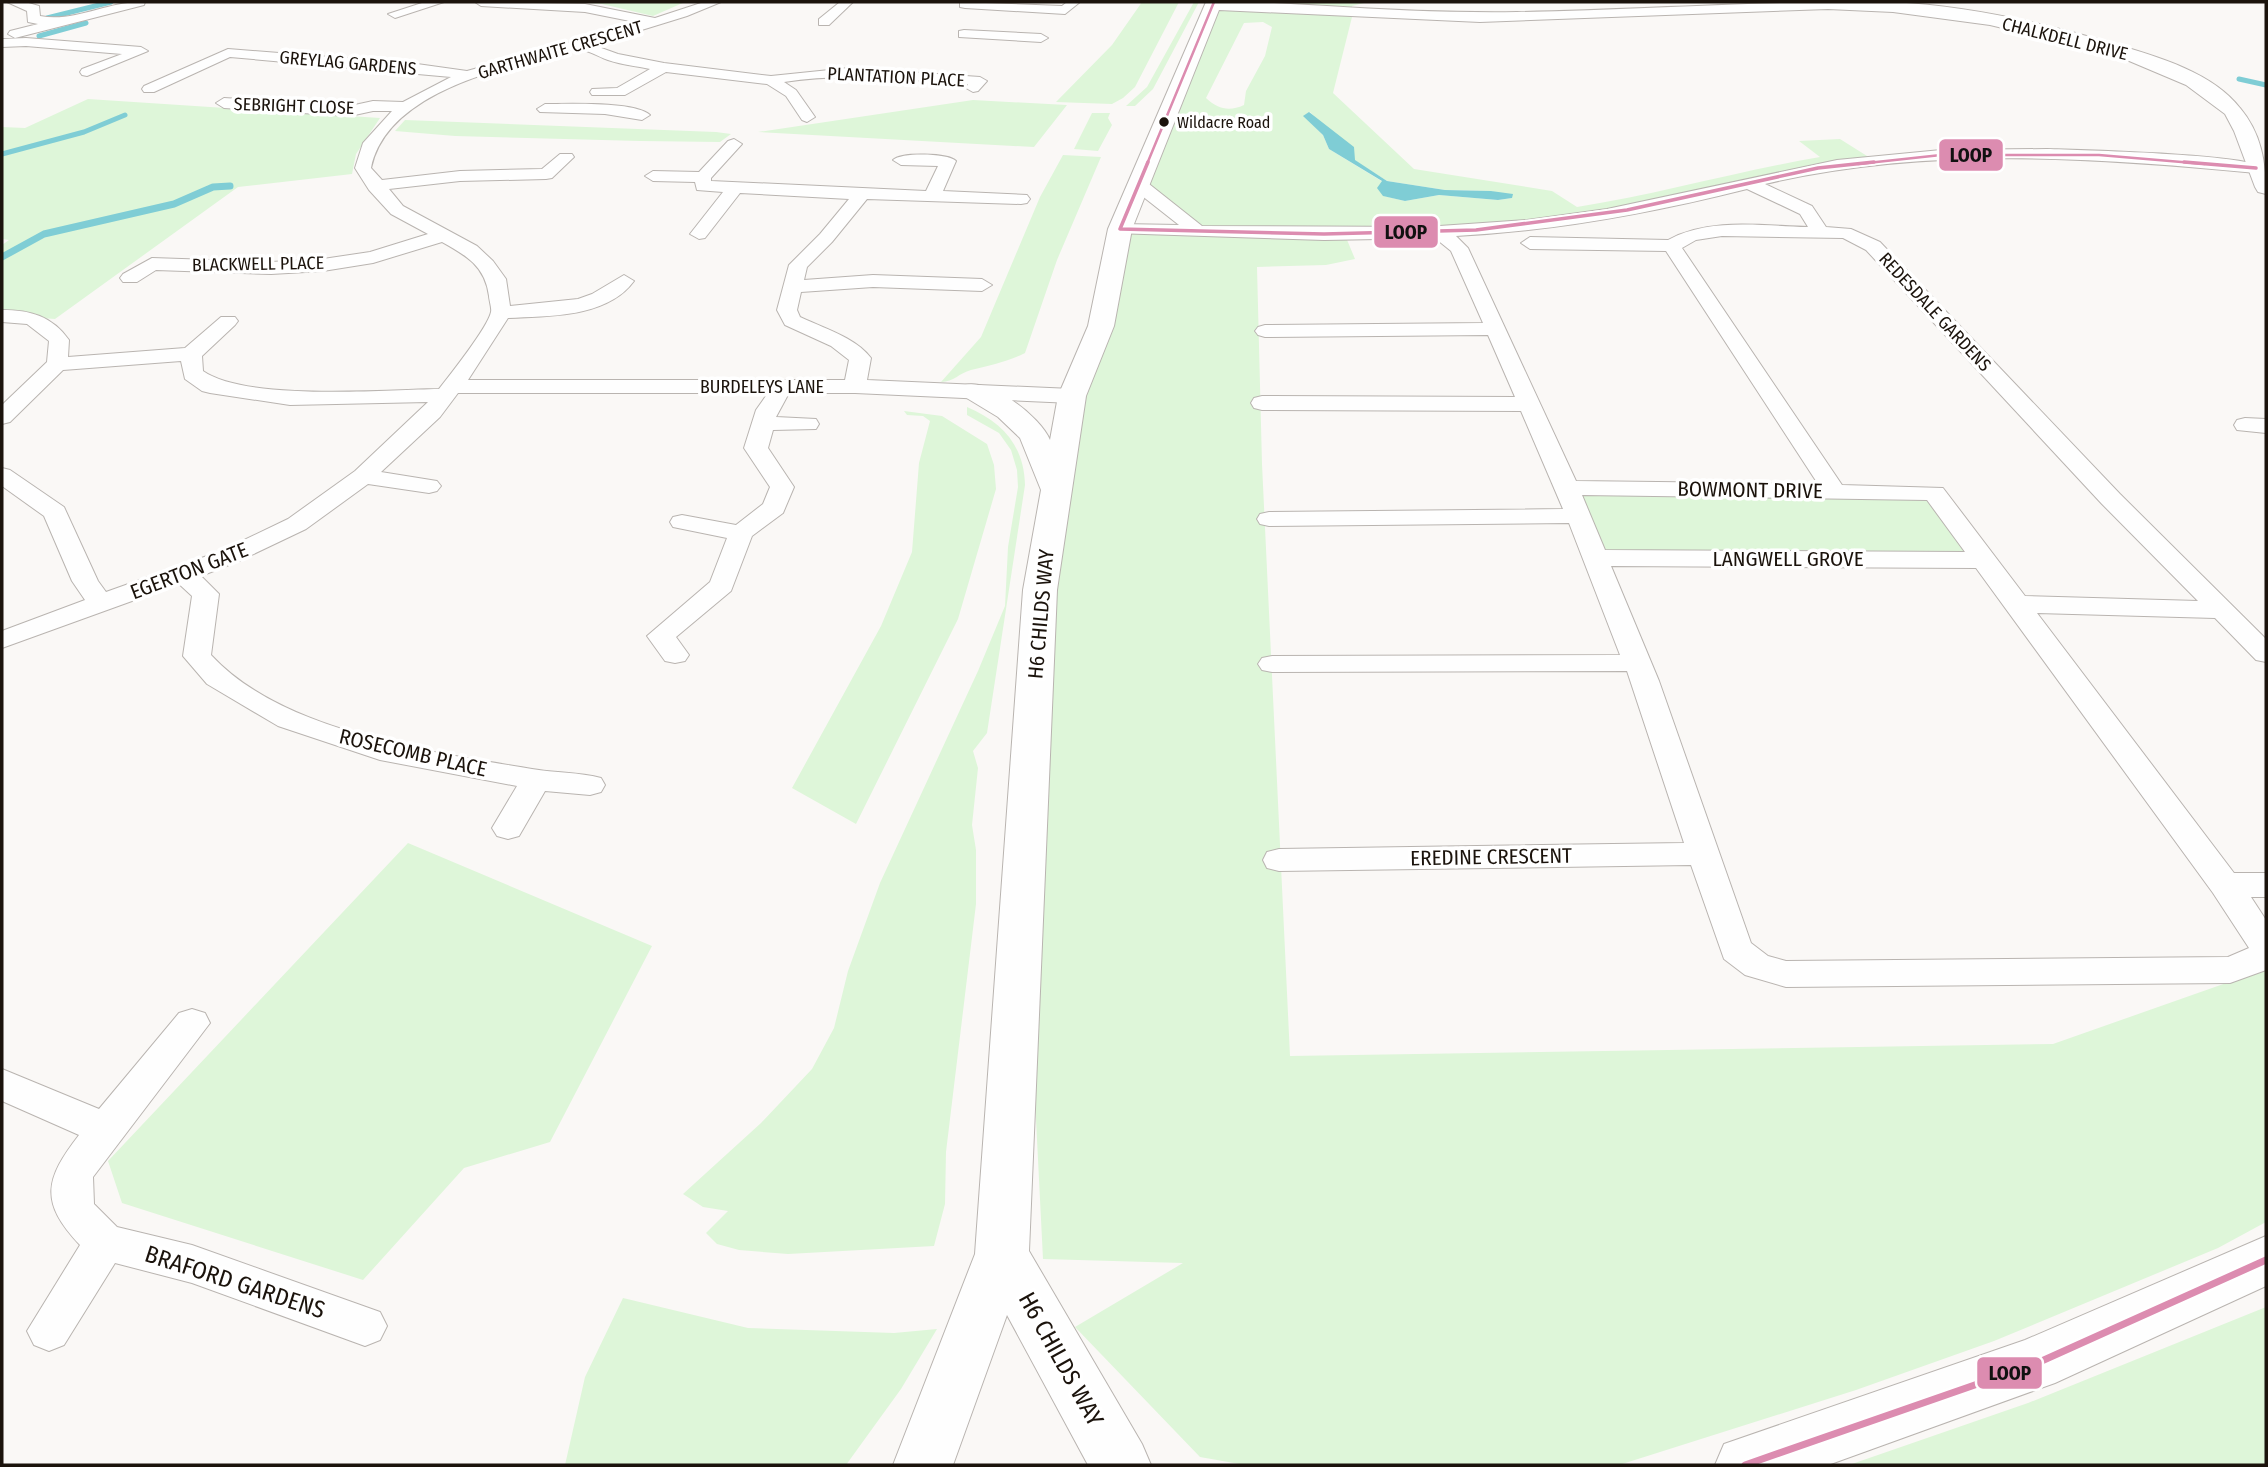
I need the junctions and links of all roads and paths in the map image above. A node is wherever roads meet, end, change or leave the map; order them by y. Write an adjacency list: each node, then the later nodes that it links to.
1 (13, 2): 16 (street)
2 (139, 2): 16 (street)
3 (438, 2): 13 (street)
4 (481, 2): 14 (street)
5 (715, 2): 14 (street, GARTHWAITE CRESCENT)
6 (847, 2): 15 (street)
7 (1261, 2): 12 (street)
8 (1827, 3): 12 (street, CHALKDELL DRIVE); 43 (street, CHALKDELL DRIVE)
9 (965, 4): 10 (street)
10 (997, 4): 17 (street)
11 (1213, 4): 12 (street, CHALKDELL DRIVE); 41 (street, H6 CHILDS WAY)
12 (1279, 8)
13 (395, 13)
14 (659, 22): 20 (street, GARTHWAITE CRESCENT)
15 (824, 22)
16 (54, 23): 19 (street)
17 (1056, 23): 18 (street)
18 (964, 34)
19 (2, 41): 24 (street)
20 (579, 44): 23 (street, PLANTATION PLACE); 25 (street, GARTHWAITE CRESCENT)
21 (249, 45): 22 (street, GREYLAG GARDENS)
22 (228, 53): 25 (street, GREYLAG GARDENS); 28 (street, GREYLAG GARDENS)
23 (664, 67): 26 (street, PLANTATION PLACE); 30 (street)
24 (87, 72)
25 (467, 75): 32 (street, GARTHWAITE CRESCENT)
26 (771, 80): 27 (street, PLANTATION PLACE); 36 (street)
27 (981, 81)
28 (149, 89)
29 (597, 92): 30 (street)
30 (620, 92): 34 (street)
31 (224, 103): 32 (street, SEBRIGHT CLOSE)
32 (407, 107): 45 (street, GARTHWAITE CRESCENT)
33 (545, 109): 34 (street)
34 (605, 109): 35 (street)
35 (642, 115)
36 (807, 117)
37 (733, 144): 42 (street)
38 (566, 157): 45 (street)
39 (901, 160): 48 (street)
40 (653, 176): 42 (street)
41 (1141, 176): 50 (street, H6 CHILDS WAY); 51 (street)
42 (703, 177): 46 (street)
43 (2261, 177): 44 (street)
44 (1749, 183): 52 (street); 53 (street)
45 (375, 186): 55 (street, GARTHWAITE CRESCENT)
46 (735, 188): 47 (street); 54 (street)
47 (862, 194): 48 (street); 60 (street)
48 (932, 196): 49 (street)
49 (1021, 199)
50 (1120, 229): 51 (street); 73 (street, H6 CHILDS WAY)
51 (1197, 231): 52 (street)
52 (1439, 232): 65 (street)
53 (1821, 233): 57 (street, REDESDALE GARDENS); 94 (street, REDESDALE GARDENS)
54 (699, 234)
55 (446, 235): 58 (street, BLACKWELL PLACE); 62 (street, GARTHWAITE CRESCENT)
56 (1530, 243): 57 (street, REDESDALE GARDENS)
57 (1672, 246): 84 (street)
58 (130, 278)
59 (982, 285): 60 (street)
60 (791, 287): 70 (street)
61 (639, 298): 62 (street)
62 (501, 312): 71 (street)
63 (2, 316): 68 (street)
64 (228, 321): 67 (street)
65 (1495, 329): 66 (street); 75 (street)
66 (1265, 331)
67 (191, 354): 68 (street); 71 (street, BURDELEYS LANE)
68 (57, 364): 76 (street)
69 (783, 386): 70 (street, BURDELEYS LANE); 71 (street, BURDELEYS LANE); 77 (street)
70 (855, 386): 72 (street, BURDELEYS LANE)
71 (449, 391): 80 (street, EGERTON GATE)
72 (975, 391): 73 (street, BURDELEYS LANE); 82 (street)
73 (1072, 396): 82 (street, H6 CHILDS WAY)
74 (1262, 403): 75 (street)
75 (1529, 404): 83 (street)
76 (2, 417)
77 (762, 423): 78 (street); 88 (street)
78 (808, 424)
79 (2, 475): 92 (street)
80 (363, 476): 81 (street); 91 (street, EGERTON GATE)
81 (429, 486)
82 (1055, 488): 113 (street, H6 CHILDS WAY)
83 (1567, 488): 84 (street, BOWMONT DRIVE); 85 (street)
84 (1834, 491): 90 (street, BOWMONT DRIVE)
85 (1578, 516): 86 (street); 89 (street)
86 (1269, 519)
87 (682, 522): 88 (street)
88 (740, 533): 97 (street)
89 (1594, 558): 90 (street, LANGWELL GROVE); 98 (street)
90 (1981, 560): 93 (street)
91 (183, 573): 92 (street, EGERTON GATE); 100 (street, ROSECOMB PLACE)
92 (101, 604): 95 (street, EGERTON GATE)
93 (2015, 604): 94 (street); 105 (street)
94 (2221, 610): 96 (street, REDESDALE GARDENS)
95 (2, 640)
96 (2266, 654)
97 (675, 655)
98 (1638, 663): 99 (street); 103 (street)
99 (1272, 664)
100 (536, 780): 101 (street, ROSECOMB PLACE); 102 (street)
101 (590, 785)
102 (509, 828)
103 (1703, 854): 104 (street, EREDINE CRESCENT); 108 (street)
104 (1279, 860)
105 (2225, 885): 106 (street); 107 (street)
106 (2266, 885)
107 (2266, 946)
108 (2266, 956)
109 (192, 1023): 111 (street)
110 (2, 1084): 111 (street)
111 (104, 1129): 112 (street)
112 (105, 1242): 115 (street, BRAFORD GARDENS); 116 (street)
113 (1002, 1254): 117 (street, H6 CHILDS WAY); 118 (street, H6 CHILDS WAY)
114 (2266, 1260): 119 (street)
115 (365, 1326)
116 (49, 1331)
117 (923, 1465)
118 (1121, 1465)
119 (1745, 1465)

